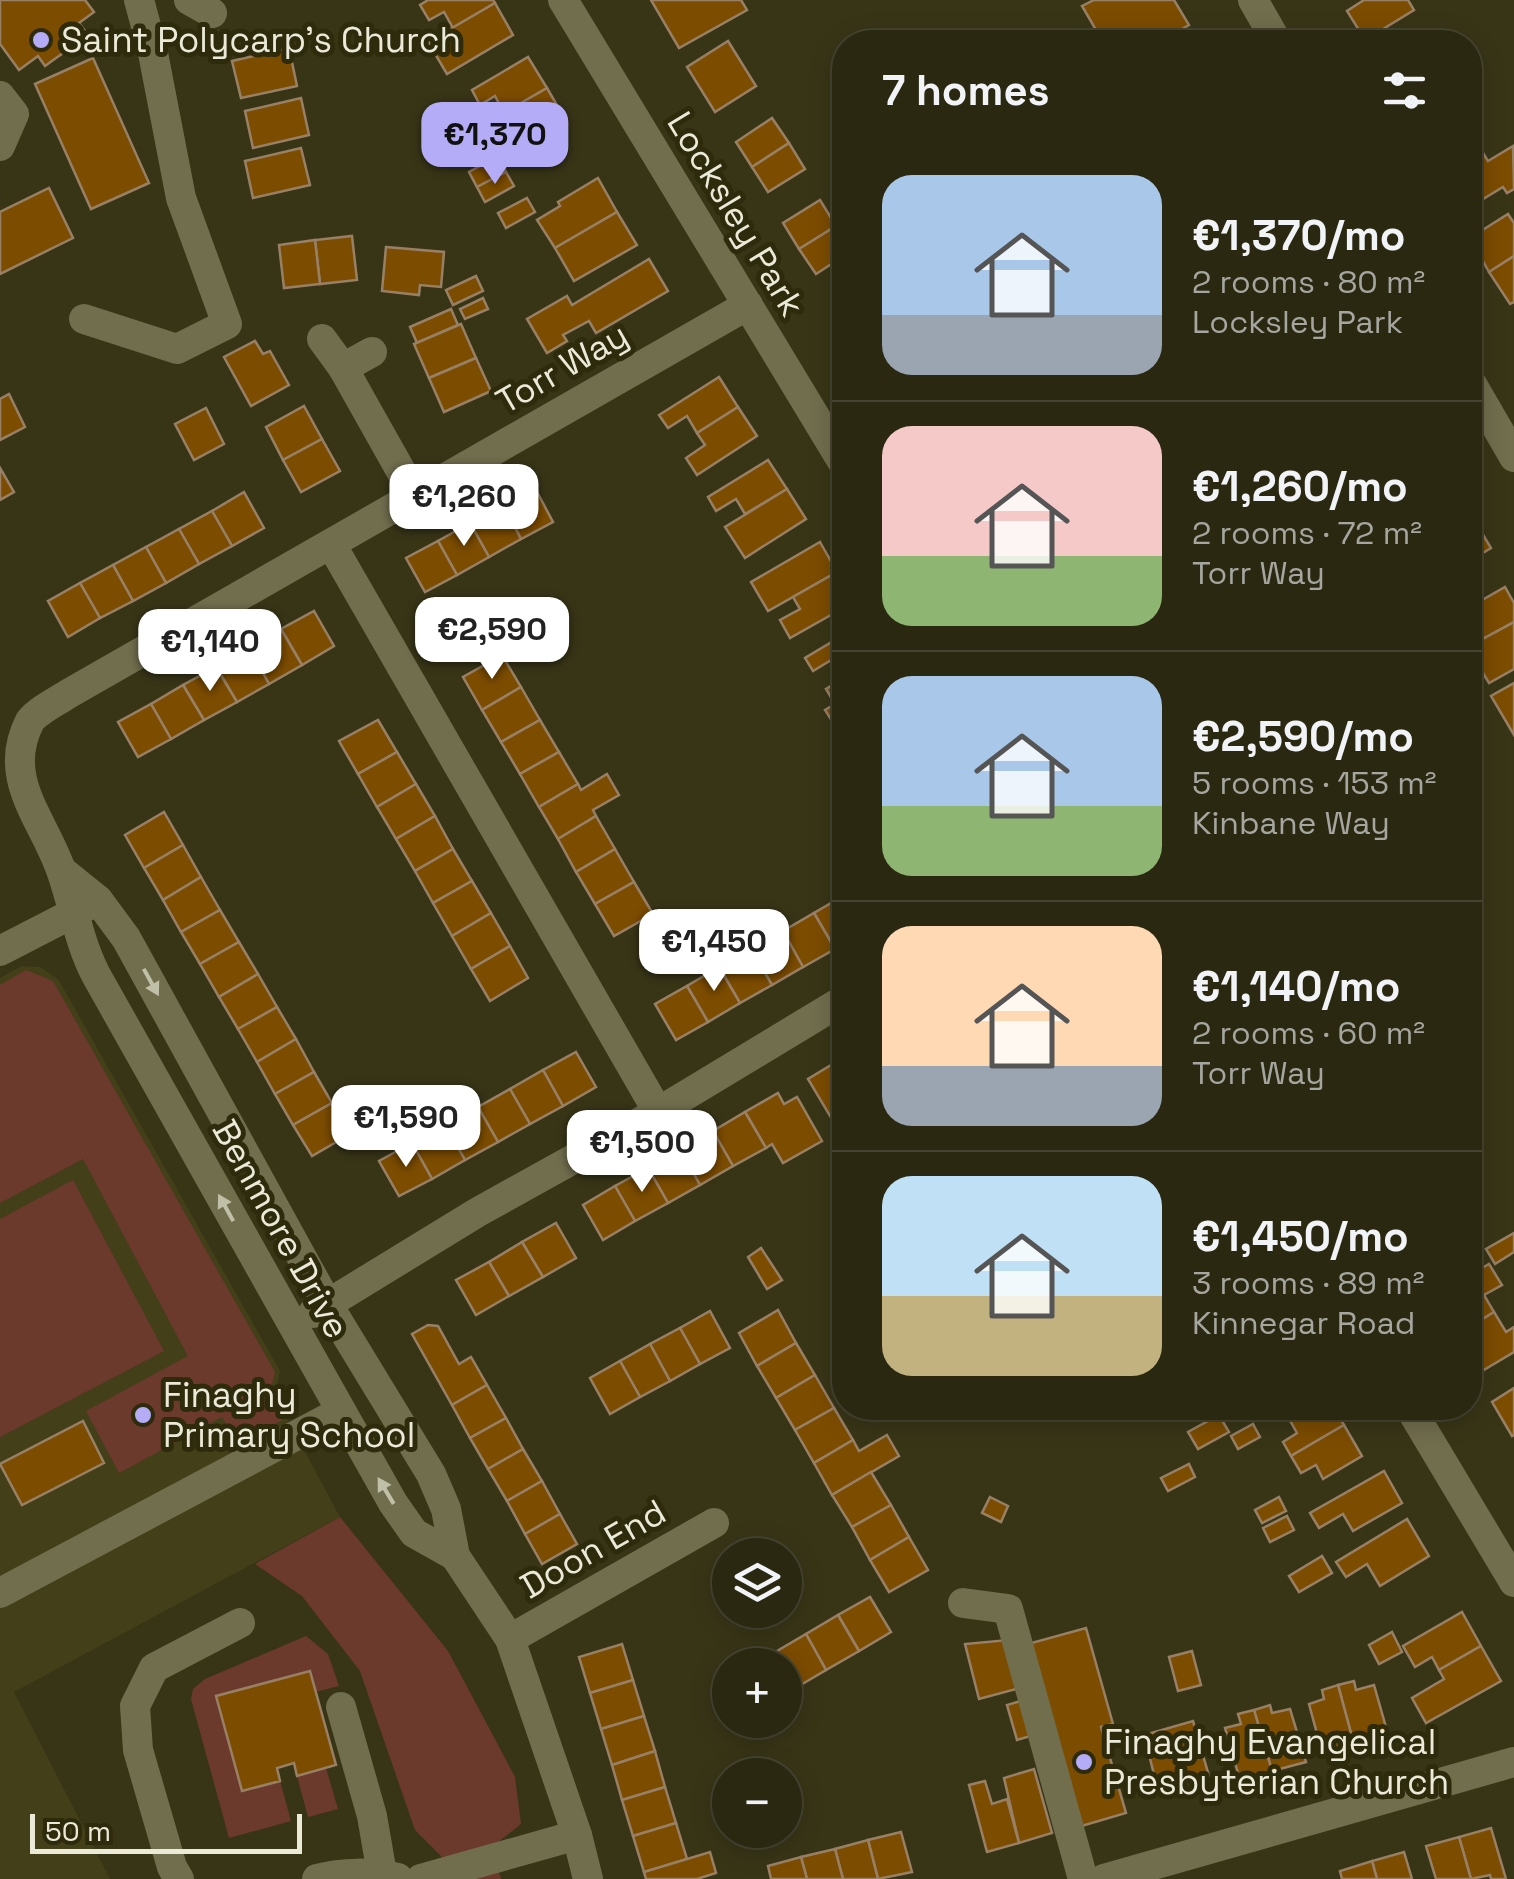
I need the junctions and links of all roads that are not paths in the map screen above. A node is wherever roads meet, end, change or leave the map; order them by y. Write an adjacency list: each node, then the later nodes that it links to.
1 (139, 0): 8 (street)
2 (563, 0): 7 (street, Locksley Park)
3 (1253, 0): 4 (street)
4 (1270, 30)
5 (0, 96): 6 (street)
6 (0, 146)
7 (748, 305): 13 (street, Locksley Park); 15 (street, Torr Way)
8 (84, 320)
9 (322, 339): 11 (street)
10 (372, 352): 11 (street)
11 (343, 368): 15 (street)
12 (1482, 401): 14 (street)
13 (832, 444)
14 (1514, 456)
15 (414, 496): 16 (street, Torr Way)
16 (331, 544): 17 (street, Torr Way); 21 (street)
17 (7, 748): 18 (street, Torr Way)
18 (85, 907): 19 (street); 22 (street, Benmore Drive, one-way to 22); 23 (street, Benmore Drive, one-way to 18)
19 (0, 952)
20 (832, 1007): 21 (street)
21 (658, 1112): 22 (street)
22 (328, 1305): 23 (street); 27 (street, Benmore Drive)
23 (293, 1324): 24 (street, Benmore Drive)
24 (340, 1412): 27 (street, Benmore Drive, one-way to 24); 29 (street)
25 (1417, 1420): 28 (street)
26 (714, 1524): 32 (street, Doon End)
27 (455, 1556): 32 (street, Benmore Drive)
28 (1514, 1582)
29 (0, 1592)
30 (963, 1602): 41 (street)
31 (240, 1623): 38 (street)
32 (510, 1639): 35 (street, Benmore Drive)
33 (340, 1707): 36 (street)
34 (1514, 1762): 42 (street)
35 (576, 1835): 39 (street); 40 (street, Benmore Drive)
36 (392, 1877): 37 (street)
37 (326, 1878)
38 (179, 1879)
39 (421, 1879)
40 (588, 1879)
41 (1083, 1879)
42 (1104, 1879)

